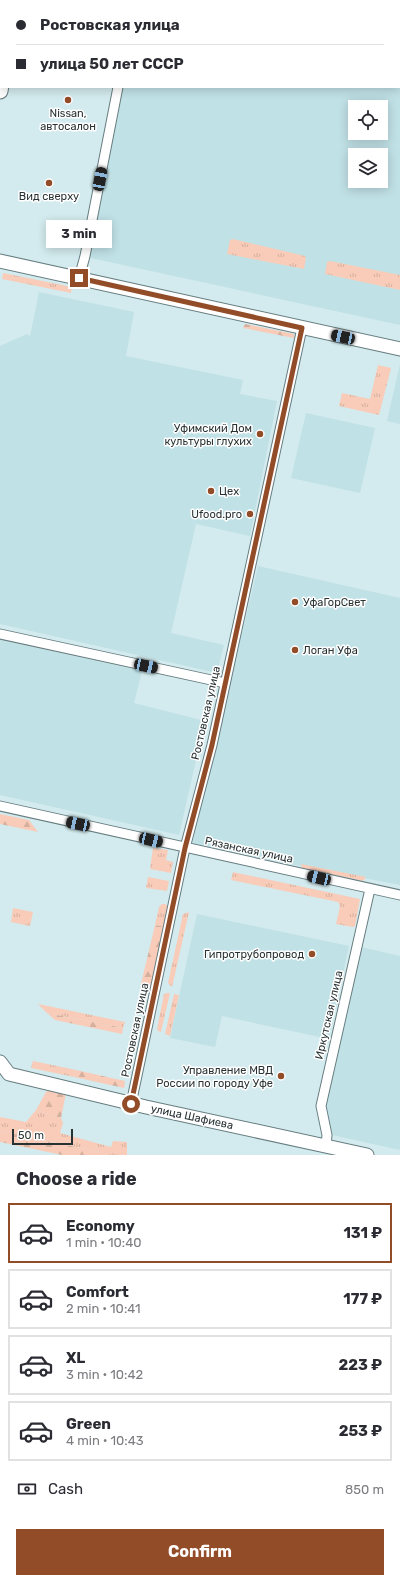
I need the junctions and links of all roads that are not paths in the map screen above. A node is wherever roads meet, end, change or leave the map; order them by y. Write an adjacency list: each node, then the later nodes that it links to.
1 (118, 88): 3 (street)
2 (0, 261): 3 (main road)
3 (79, 278): 4 (main road)
4 (302, 328): 5 (main road); 7 (street, Ростовская улица)
5 (400, 349)
6 (0, 634): 7 (street)
7 (226, 683): 9 (street, Ростовская улица)
8 (0, 806): 9 (street, Рязанская улица)
9 (185, 848): 10 (street, Рязанская улица); 13 (street, Ростовская улица)
10 (370, 889): 11 (street, Рязанская улица); 14 (street, Иркутская улица)
11 (400, 896)
12 (0, 1062): 13 (main road, улица Шафиева)
13 (131, 1104): 14 (main road, улица Шафиева)
14 (326, 1146): 15 (main road, улица Шафиева)
15 (367, 1155)

